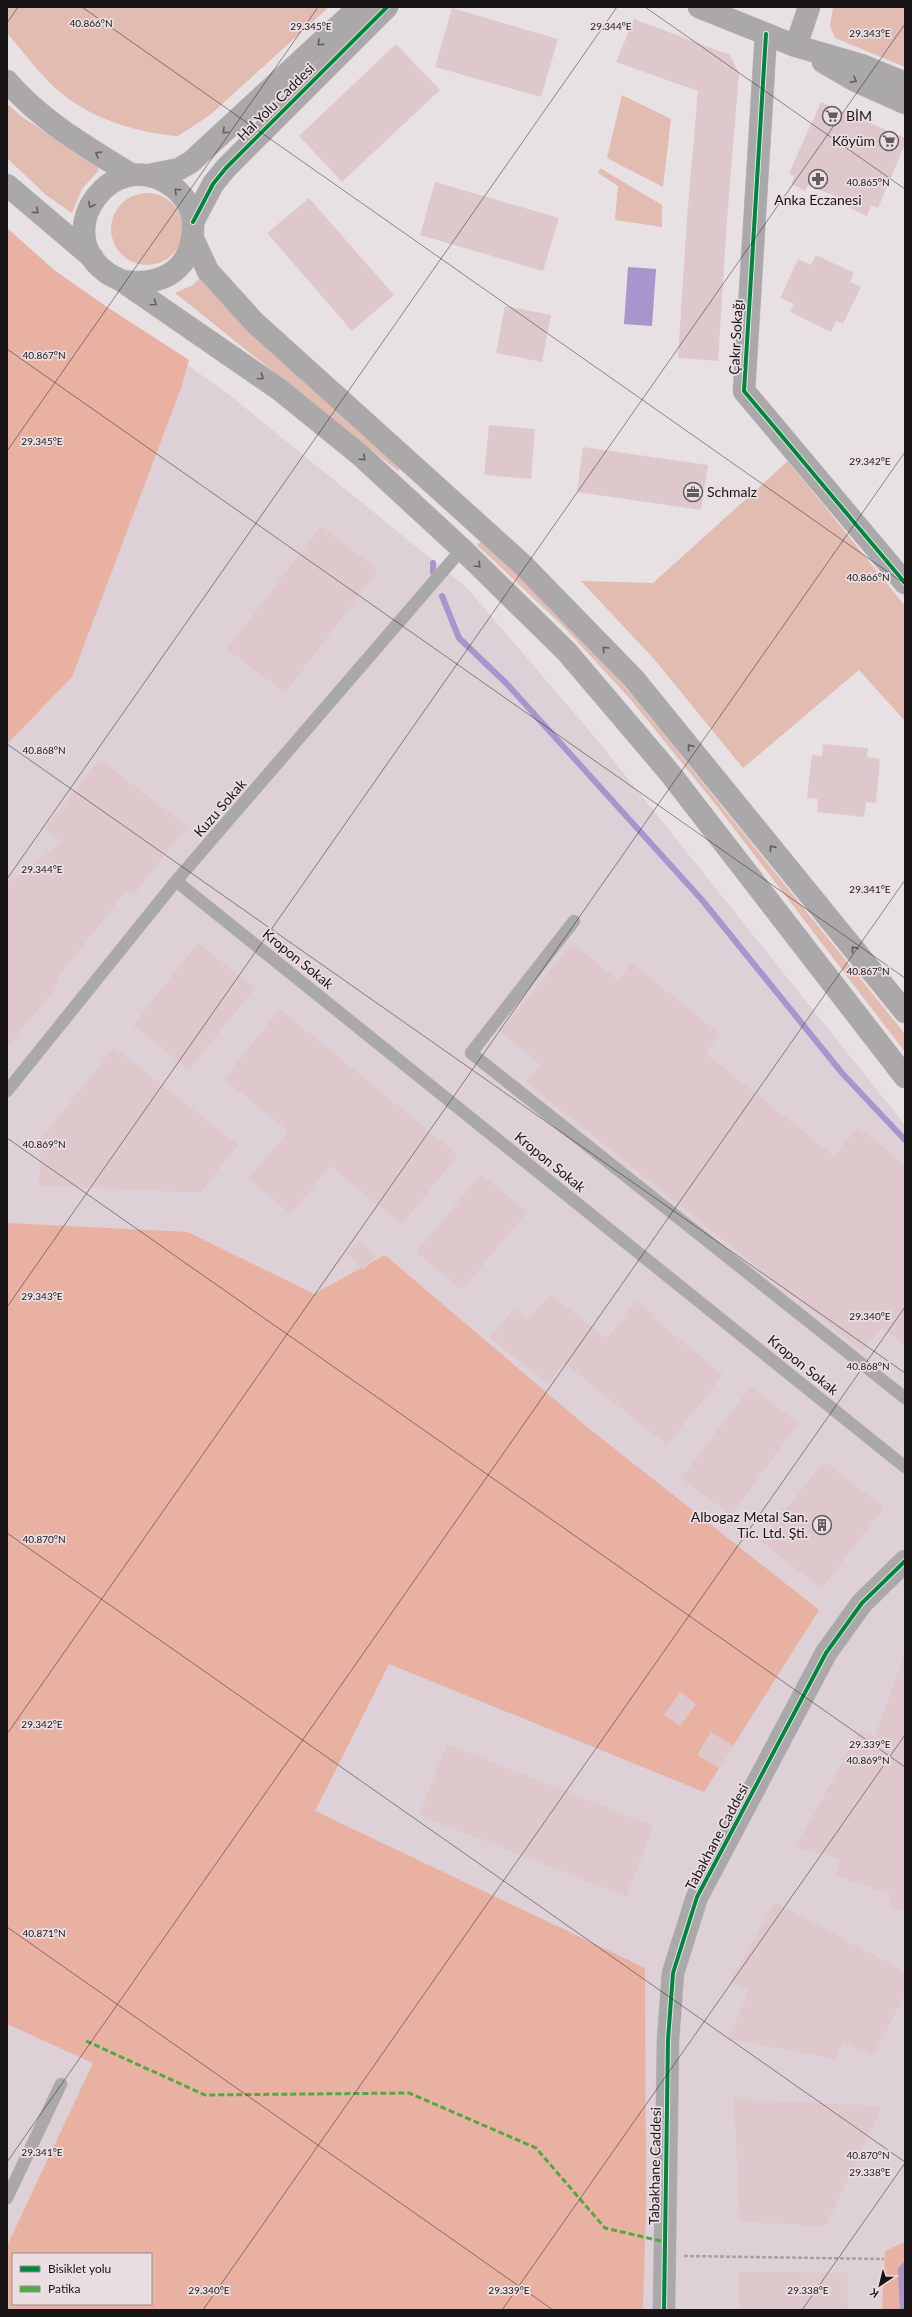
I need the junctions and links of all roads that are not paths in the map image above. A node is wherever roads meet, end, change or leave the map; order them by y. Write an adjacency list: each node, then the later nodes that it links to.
1 (359, 7): 10 (main road, Hal Yolu Caddesi, one-way to 10)
2 (387, 7): 12 (main road, Hal Yolu Caddesi)
3 (699, 7): 5 (main road)
4 (809, 7): 6 (main road)
5 (766, 34): 6 (main road); 16 (street, Çakır Sokağı)
6 (796, 46): 8 (main road); 9 (main road, one-way to 9)
7 (7, 81): 10 (main road, one-way to 7)
8 (905, 83)
9 (905, 103)
10 (141, 175): 12 (main road, one-way to 10); 13 (main road, one-way to 13)
11 (7, 186): 13 (main road, one-way to 13)
12 (193, 230): 14 (main road); 19 (main road, one-way to 12)
13 (93, 258): 14 (main road)
14 (122, 281): 15 (main road, one-way to 15)
15 (462, 549): 17 (lane, Kuzu Sokak); 20 (main road, one-way to 20)
16 (905, 583)
17 (176, 882): 21 (lane, Kuzu Sokak); 23 (lane, Kropon Sokak)
18 (574, 921): 22 (lane)
19 (905, 1012)
20 (905, 1078)
21 (7, 1091)
22 (905, 1398)
23 (905, 1467)
24 (905, 1560): 27 (street, Tabakhane Caddesi)
25 (61, 2084): 26 (lane)
26 (7, 2198)
27 (664, 2310)

